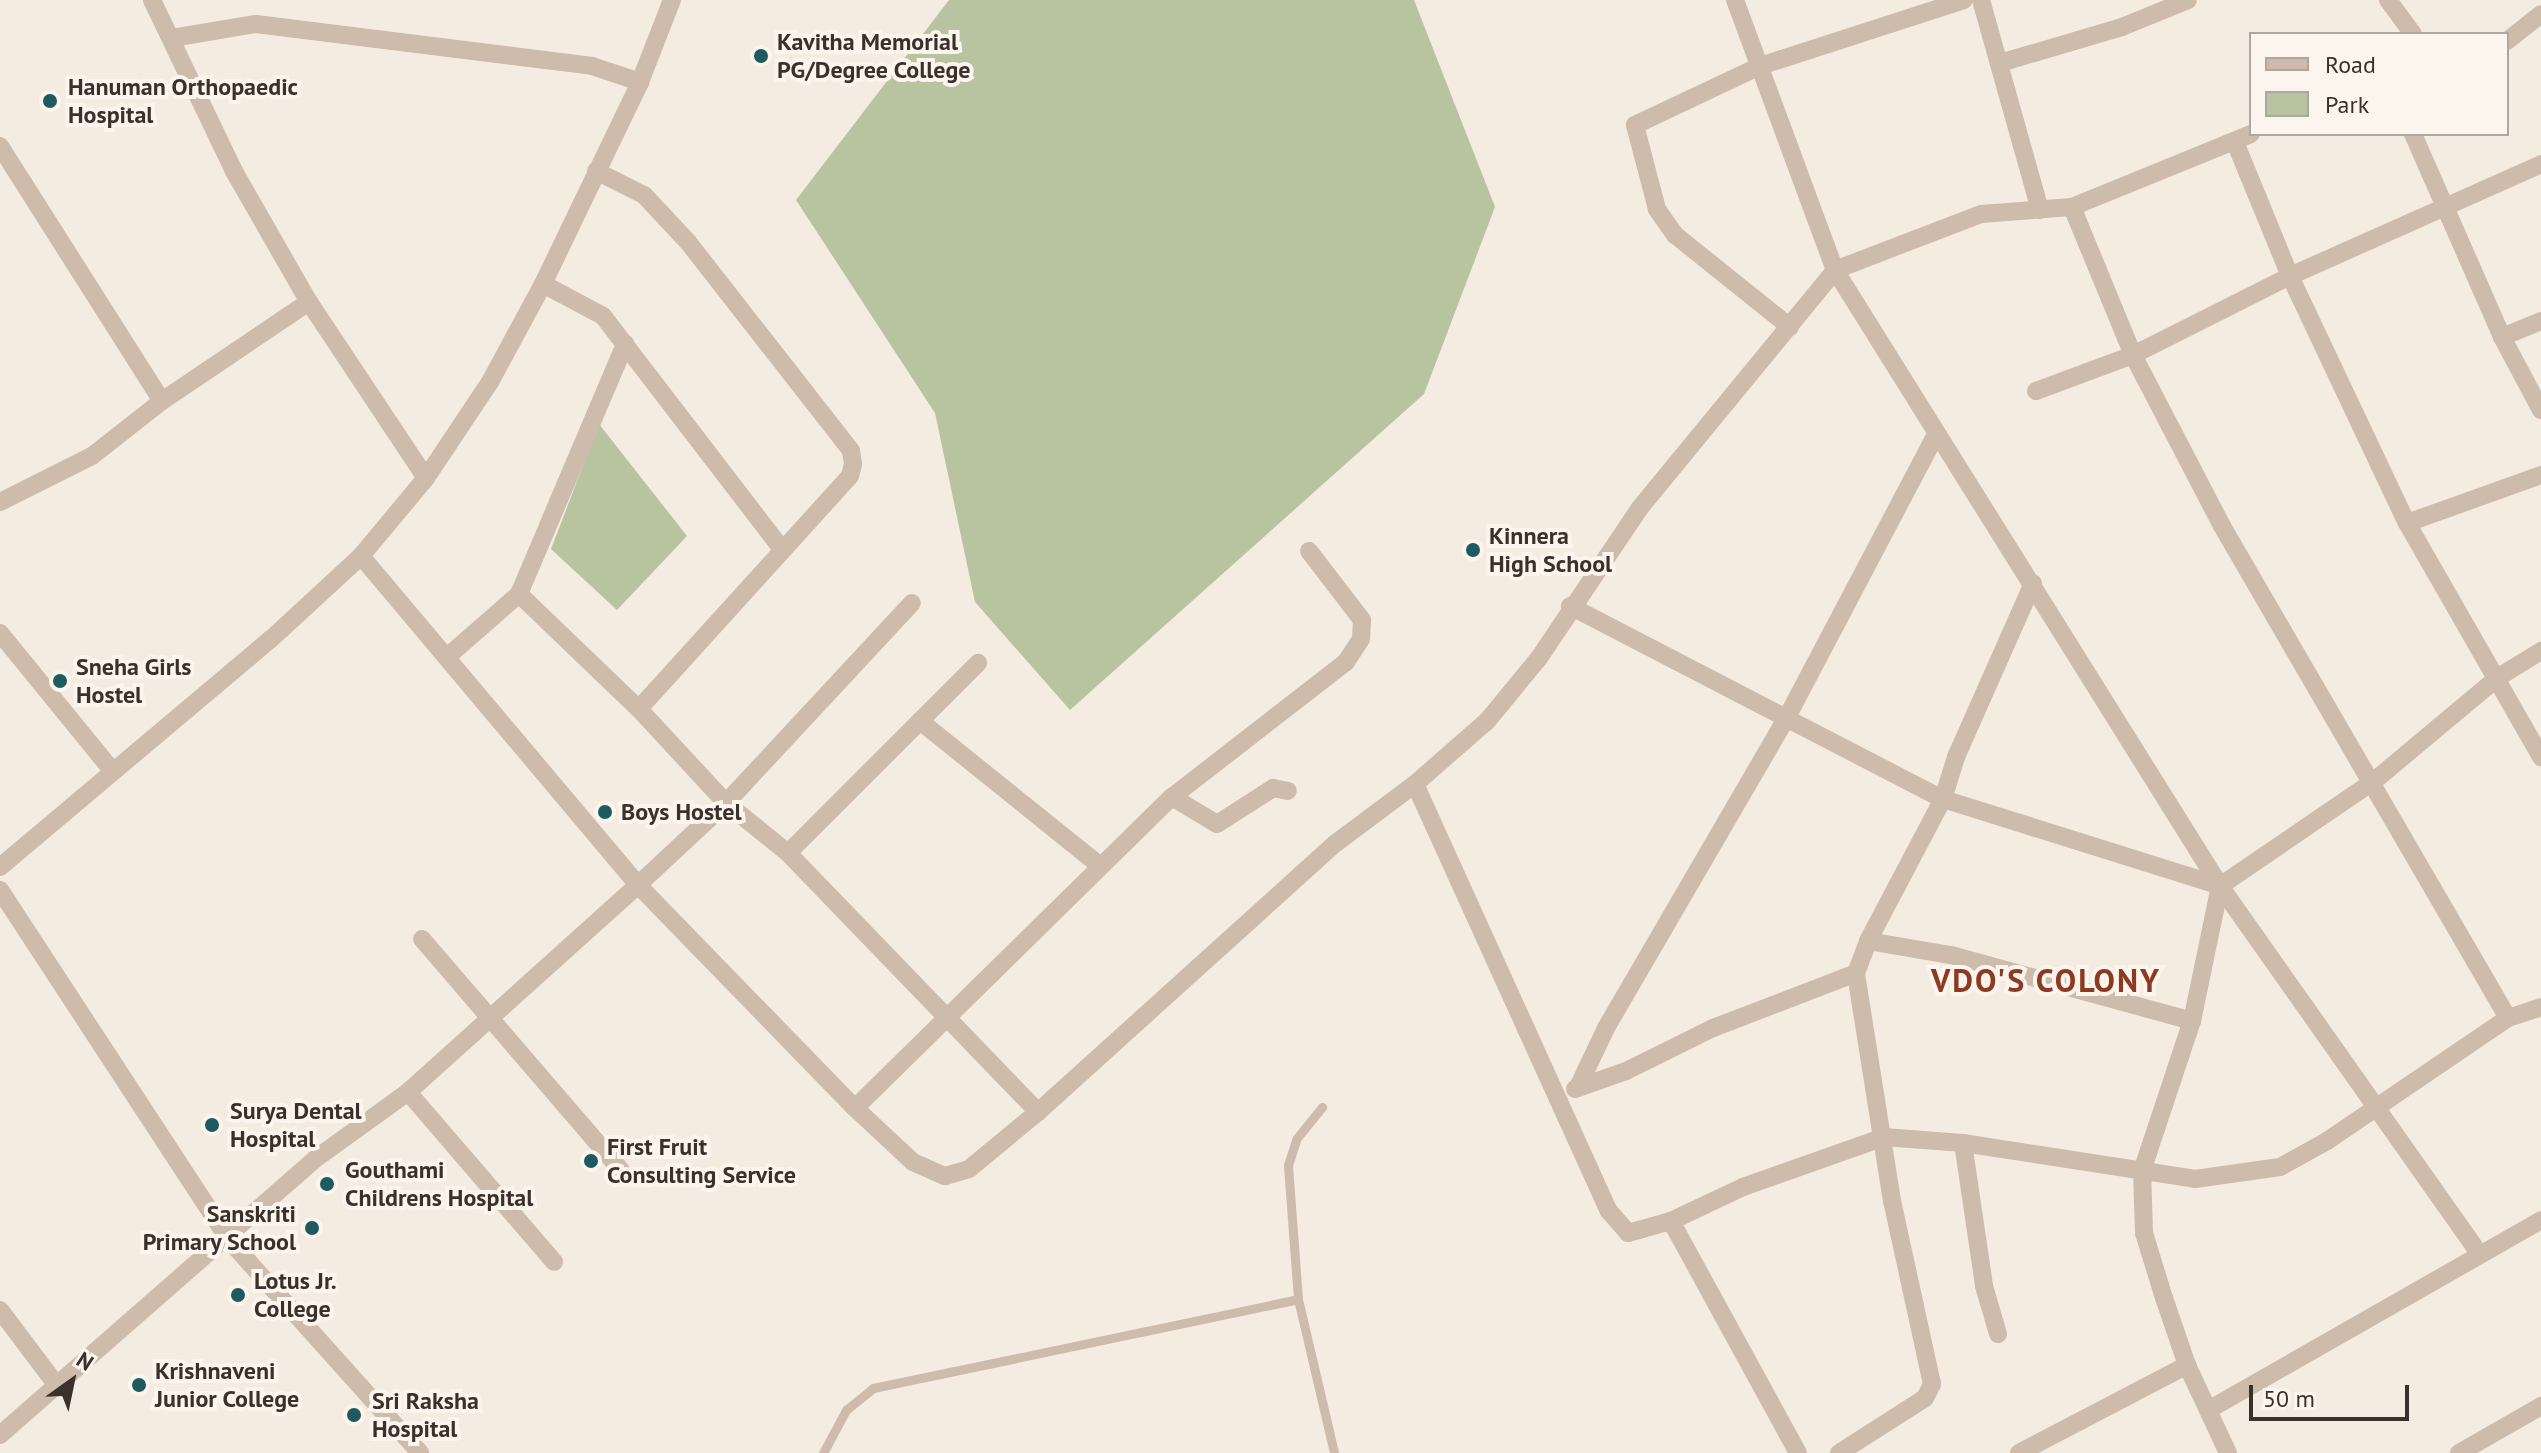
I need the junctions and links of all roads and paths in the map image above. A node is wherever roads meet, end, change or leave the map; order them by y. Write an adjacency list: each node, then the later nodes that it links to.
1 (152, 0): 10 (street)
2 (672, 0): 14 (street)
3 (1735, 0): 13 (street)
4 (1964, 0): 13 (street)
5 (1981, 0): 12 (street)
6 (2188, 0): 12 (street)
7 (2388, 0): 9 (street)
8 (2541, 14): 11 (street)
9 (2412, 32)
10 (172, 38): 14 (street); 26 (street)
11 (2509, 39)
12 (2000, 63): 21 (street)
13 (1760, 66): 23 (street); 28 (street)
14 (640, 82): 19 (street)
15 (2414, 136): 22 (street)
16 (2243, 138): 20 (street); 24 (street)
17 (1, 142): 33 (street)
18 (2541, 164): 22 (street)
19 (596, 171): 25 (street); 40 (street)
20 (2072, 207): 21 (street); 31 (street)
21 (2040, 210): 23 (street)
22 (2444, 211): 24 (street); 29 (street)
23 (1835, 270): 28 (street); 35 (street)
24 (2290, 276): 31 (street); 39 (street)
25 (543, 284): 30 (street); 37 (street)
26 (309, 302): 33 (street); 37 (street)
27 (2541, 321): 29 (street)
28 (1790, 327): 46 (street)
29 (2502, 337): 34 (street)
30 (625, 344): 40 (street); 44 (street)
31 (2133, 355): 32 (street); 57 (street)
32 (2036, 391)
33 (162, 401): 38 (street)
34 (2541, 410)
35 (1937, 433): 43 (street); 53 (street)
36 (2541, 475): 39 (street)
37 (426, 478): 42 (street)
38 (0, 502)
39 (2407, 523): 51 (street)
40 (782, 549): 52 (street)
41 (1309, 551): 60 (street)
42 (361, 556): 49 (street); 56 (street)
43 (2033, 583): 61 (street); 67 (street)
44 (519, 594): 49 (street); 52 (street)
45 (912, 603): 62 (street)
46 (1570, 606): 53 (street); 58 (street)
47 (0, 633): 56 (street)
48 (2541, 651): 51 (street)
49 (447, 657): 66 (street)
50 (978, 663): 54 (street)
51 (2497, 678): 55 (street); 57 (street)
52 (639, 709): 62 (street)
53 (1786, 719): 61 (street); 77 (street)
54 (920, 721): 63 (street); 64 (street)
55 (2541, 757)
56 (111, 769): 65 (street)
57 (2374, 781): 67 (street); 74 (street)
58 (1415, 784): 79 (street); 83 (street)
59 (1288, 791): 60 (street)
60 (1172, 797): 64 (street)
61 (1943, 799): 67 (street); 70 (street)
62 (726, 803): 63 (street); 66 (street)
63 (788, 853): 75 (street)
64 (1098, 864): 75 (street)
65 (0, 867)
66 (638, 885): 73 (street); 82 (street)
67 (2220, 886): 76 (street); 80 (street)
68 (0, 890): 90 (street)
69 (422, 939): 73 (street)
70 (1868, 941): 71 (street); 76 (street)
71 (1856, 973): 77 (street); 84 (street)
72 (2541, 1007): 74 (street)
73 (491, 1018): 78 (street); 86 (street)
74 (2508, 1018): 80 (street)
75 (948, 1019): 82 (street); 83 (street)
76 (2192, 1021): 87 (street)
77 (1578, 1087): 79 (street)
78 (408, 1092): 90 (street); 92 (street)
79 (1560, 1102): 89 (street)
80 (2379, 1106): 87 (street); 91 (street)
81 (1322, 1107): 93 (lane)
82 (855, 1108): 83 (street)
83 (1038, 1112)
84 (1884, 1137): 85 (street); 89 (street); 106 (street)
85 (1963, 1143): 87 (street); 95 (street)
86 (621, 1170)
87 (2142, 1171): 96 (street)
88 (2541, 1220): 91 (street)
89 (1671, 1221): 105 (street)
90 (229, 1240): 97 (street); 102 (street)
91 (2478, 1252): 99 (street)
92 (554, 1262)
93 (1298, 1299): 103 (lane); 104 (lane)
94 (0, 1310): 97 (street)
95 (1998, 1334)
96 (2187, 1365): 99 (street); 107 (street)
97 (55, 1383): 100 (street)
98 (2541, 1406): 108 (street)
99 (2210, 1409): 101 (street)
100 (0, 1435)
101 (2227, 1452)
102 (420, 1453)
103 (823, 1453)
104 (1334, 1453)
105 (1798, 1453)
106 (1839, 1453)
107 (2019, 1453)
108 (2459, 1453)

